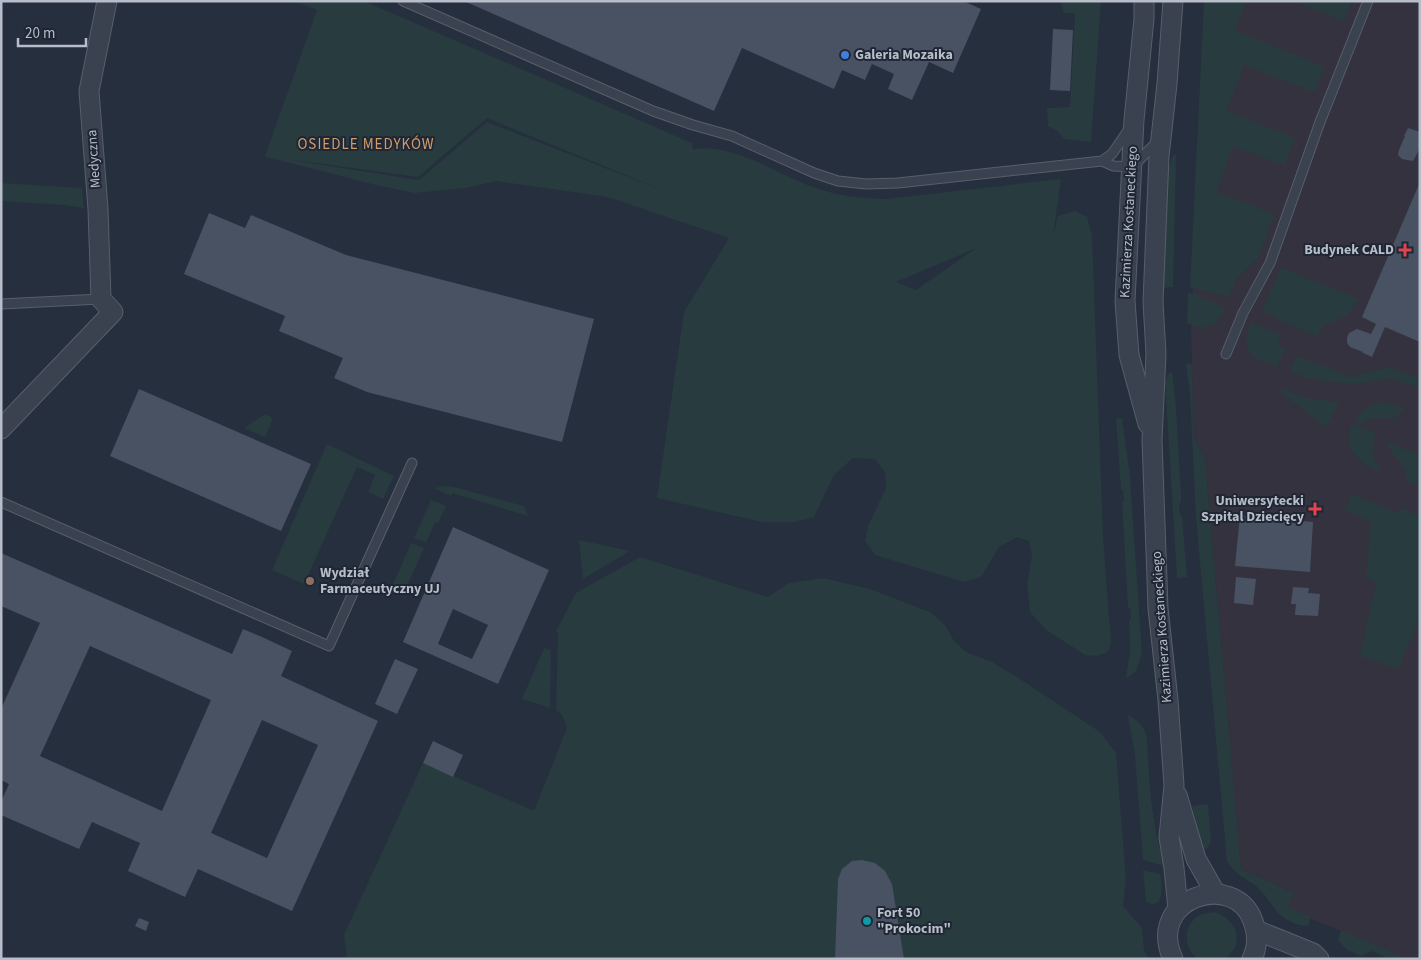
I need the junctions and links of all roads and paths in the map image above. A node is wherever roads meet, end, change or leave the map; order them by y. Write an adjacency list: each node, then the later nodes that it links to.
1 (403, 1): 8 (lane)
2 (1144, 1): 6 (street, Kazimierza Kostaneckiego)
3 (1173, 1): 7 (street, Kazimierza Kostaneckiego)
4 (1368, 1): 12 (lane)
5 (107, 2): 11 (street, Medyczna)
6 (1134, 120): 8 (lane); 9 (street, Kazimierza Kostaneckiego)
7 (1161, 138): 9 (lane); 14 (street, Kazimierza Kostaneckiego)
8 (1102, 161): 9 (lane)
9 (1132, 167): 14 (street, Kazimierza Kostaneckiego)
10 (1, 304): 11 (lane)
11 (107, 306): 13 (street)
12 (1226, 354)
13 (1, 429)
14 (1152, 440): 17 (street, Kazimierza Kostaneckiego)
15 (412, 463): 16 (lane)
16 (1, 502)
17 (1174, 785): 18 (street, Kazimierza Kostaneckiego); 19 (street, Kazimierza Kostaneckiego)
18 (1216, 894): 19 (street); 20 (street)
19 (1178, 910): 21 (street)
20 (1256, 930): 22 (street); 23 (street)
21 (1173, 959)
22 (1252, 959)
23 (1319, 959)

